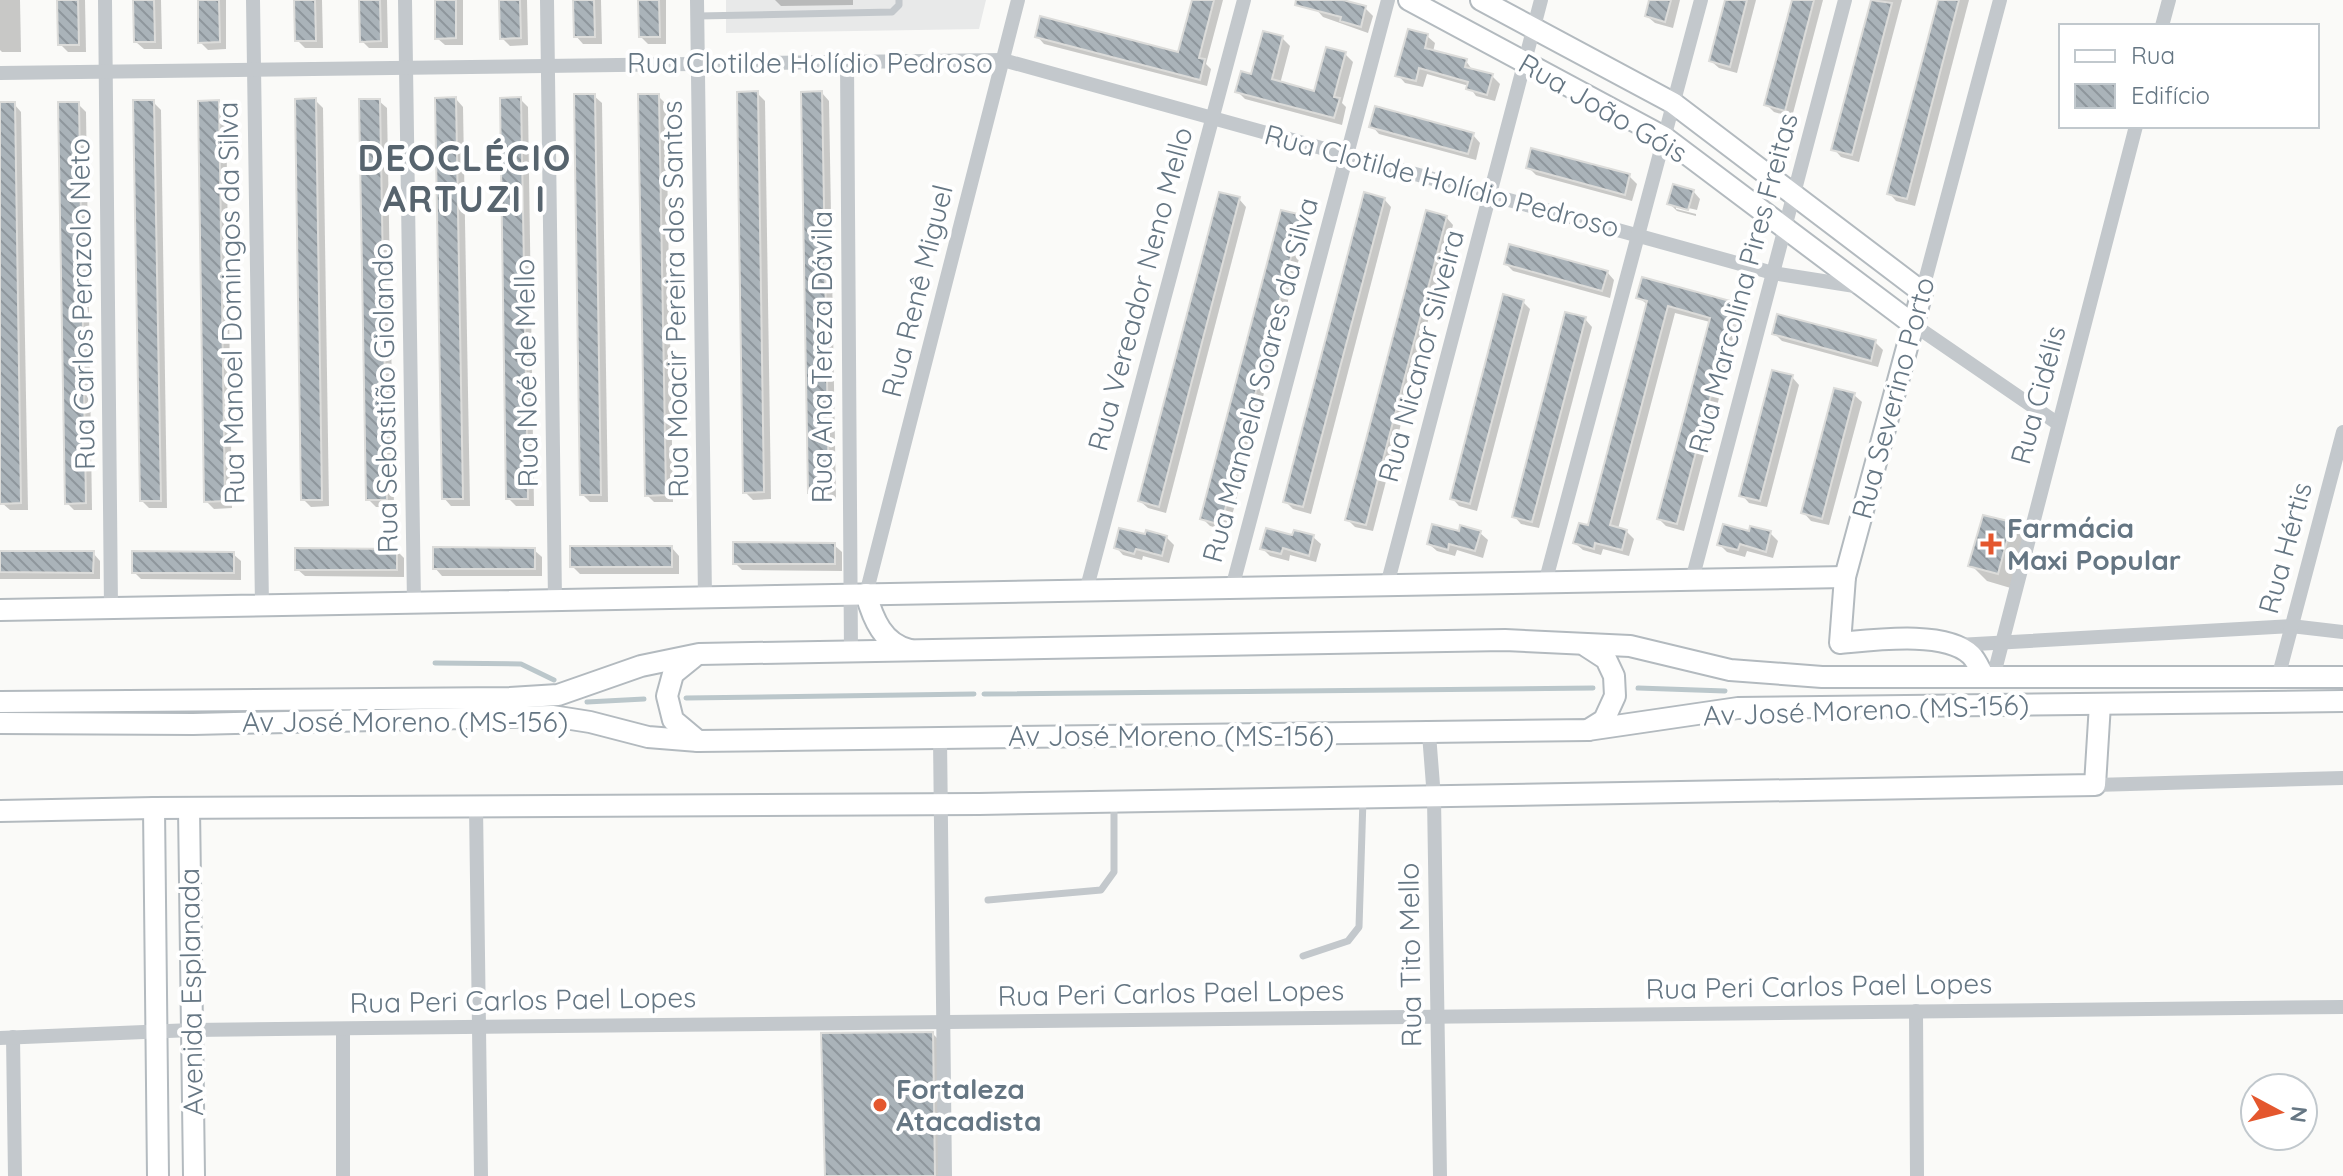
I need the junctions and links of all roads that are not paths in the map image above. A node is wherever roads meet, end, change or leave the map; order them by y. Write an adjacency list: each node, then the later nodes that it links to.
1 (105, 0): 27 (street, Rua Carlos Perazolo Neto)
2 (253, 0): 26 (street, Rua Manoel Domingos da Silva)
3 (405, 0): 25 (street, Rua Sebastião Giolando)
4 (547, 0): 24 (street, Rua Noé de Mello)
5 (697, 0): 17 (street, Rua Moacir Pereira dos Santos)
6 (899, 0): 17 (lane)
7 (1018, 0): 20 (street, Rua Renê Miguel)
8 (1244, 0): 30 (street, Rua Vereador Neno Mello)
9 (1388, 0): 33 (street, Rua Manoela Soares da Silva)
10 (1409, 0): 23 (street, Rua João Góis)
11 (1481, 0): 19 (street, Rua João Góis)
12 (1541, 0): 19 (street, Rua Nicanor Silveira)
13 (1701, 0): 29 (street)
14 (1845, 0): 34 (street, Rua Marcolina Pires Freitas)
15 (2000, 0): 40 (street, Rua Severino Porto)
16 (2169, 0): 18 (street)
17 (698, 16): 22 (street, Rua Moacir Pereira dos Santos)
18 (2163, 24)
19 (1533, 28): 23 (street, Rua Nicanor Silveira); 29 (street, Rua João Góis)
20 (1003, 60): 21 (street, Rua Clotilde Holídio Pedroso); 30 (street, Rua Clotilde Holídio Pedroso); 50 (street, Rua Renê Miguel)
21 (847, 61): 22 (street, Rua Clotilde Holídio Pedroso); 50 (street, Rua Ana Tereza Dávila)
22 (698, 63): 24 (street, Rua Clotilde Holídio Pedroso); 51 (street, Rua Moacir Pereira dos Santos)
23 (1526, 63): 32 (street, Rua João Góis); 35 (street, Rua Nicanor Silveira)
24 (547, 65): 25 (street, Rua Clotilde Holídio Pedroso); 52 (street, Rua Noé de Mello)
25 (406, 67): 26 (street, Rua Clotilde Holídio Pedroso); 53 (street, Rua Sebastião Giolando)
26 (254, 70): 27 (street, Rua Clotilde Holídio Pedroso); 54 (street, Rua Manoel Domingos da Silva)
27 (106, 72): 28 (street, Rua Clotilde Holídio Pedroso); 55 (street, Rua Carlos Perazolo Neto)
28 (0, 73)
29 (1673, 103): 32 (street); 34 (street, Rua João Góis)
30 (1212, 118): 33 (street, Rua Clotilde Holídio Pedroso); 49 (street, Rua Vereador Neno Mello)
31 (2135, 128): 42 (street, Rua Cidélis)
32 (1664, 137): 36 (street, Rua João Góis); 37 (street)
33 (1347, 155): 35 (street, Rua Clotilde Holídio Pedroso); 48 (street, Rua Manoela Soares da Silva)
34 (1794, 194): 36 (street, Rua Marcolina Pires Freitas); 40 (street, Rua João Góis)
35 (1491, 195): 37 (street, Rua Clotilde Holídio Pedroso); 47 (street, Rua Nicanor Silveira)
36 (1785, 228): 38 (street, Rua Marcolina Pires Freitas); 39 (street, Rua João Góis)
37 (1638, 235): 38 (street, Rua Clotilde Holídio Pedroso); 46 (street)
38 (1773, 273): 39 (street, Rua Clotilde Holídio Pedroso); 45 (street, Rua Marcolina Pires Freitas)
39 (1865, 287): 41 (street, Rua Clotilde Holídio Pedroso)
40 (1922, 292): 41 (street, Rua Severino Porto)
41 (1914, 325): 42 (street); 44 (street, Rua Severino Porto)
42 (2057, 423): 59 (street, Rua Cidélis)
43 (2343, 432): 57 (street, Rua Hértis)
44 (1845, 577): 45 (street); 61 (street, Rua Severino Porto)
45 (1692, 580): 46 (street)
46 (1545, 583): 47 (street)
47 (1387, 585): 48 (street)
48 (1232, 588): 49 (street)
49 (1086, 591): 50 (street)
50 (858, 595): 51 (street); 62 (street); 63 (street, Rua Ana Tereza Dávila)
51 (705, 598): 52 (street)
52 (555, 600): 53 (street)
53 (414, 603): 54 (street)
54 (262, 606): 55 (street)
55 (111, 608): 56 (street)
56 (0, 610)
57 (2291, 626): 58 (street); 59 (street); 67 (street, Rua Hértis)
58 (2343, 632)
59 (2002, 641): 61 (street); 65 (street, Rua Cidélis)
60 (1585, 645): 62 (street, Av José Moreno (MS-156)); 65 (street, Av José Moreno (MS-156)); 72 (street)
61 (1958, 645): 65 (street)
62 (913, 651): 63 (street, Av José Moreno (MS-156))
63 (851, 653): 64 (street, Av José Moreno (MS-156))
64 (699, 654): 69 (street, Av José Moreno (MS-156)); 75 (street)
65 (1988, 677): 67 (street, Av José Moreno (MS-156))
66 (2343, 677): 67 (street, Av José Moreno (MS-156))
67 (2278, 678)
68 (2343, 701): 70 (street, Av José Moreno (MS-156))
69 (0, 702)
70 (2100, 704): 72 (street, Av José Moreno (MS-156)); 77 (street)
71 (0, 723): 75 (street, Av José Moreno (MS-156))
72 (1588, 730): 73 (street, Av José Moreno (MS-156))
73 (1429, 734): 74 (street, Av José Moreno (MS-156)); 78 (street, Rua Tito Mello)
74 (940, 738): 75 (street, Av José Moreno (MS-156)); 81 (street)
75 (698, 741)
76 (2343, 778): 77 (street)
77 (2095, 785): 78 (street)
78 (1434, 798): 79 (street); 90 (street, Rua Tito Mello)
79 (1363, 799): 80 (street); 87 (lane)
80 (1114, 802): 81 (street); 86 (lane)
81 (940, 804): 82 (street); 91 (street)
82 (476, 806): 84 (street); 92 (street)
83 (154, 808): 84 (street); 85 (street); 94 (street, Avenida Esplanada)
84 (189, 808): 95 (street, Avenida Esplanada)
85 (0, 811)
86 (988, 900)
87 (1303, 956)
88 (2343, 1007): 89 (street, Rua Peri Carlos Pael Lopes)
89 (1916, 1011): 90 (street, Rua Peri Carlos Pael Lopes); 104 (street)
90 (1437, 1016): 91 (street, Rua Peri Carlos Pael Lopes); 103 (street, Rua Tito Mello)
91 (943, 1021): 92 (street, Rua Peri Carlos Pael Lopes); 102 (street)
92 (479, 1026): 93 (street, Rua Peri Carlos Pael Lopes); 101 (street)
93 (343, 1029): 95 (street, Rua Peri Carlos Pael Lopes); 100 (street)
94 (157, 1030): 95 (street, Rua Peri Carlos Pael Lopes); 96 (street, Rua Peri Carlos Pael Lopes); 98 (street, Avenida Esplanada)
95 (192, 1030): 99 (street, Avenida Esplanada)
96 (6, 1037): 97 (street)
97 (15, 1176)
98 (158, 1176)
99 (194, 1176)
100 (343, 1176)
101 (481, 1176)
102 (945, 1176)
103 (1440, 1176)
104 (1917, 1176)

